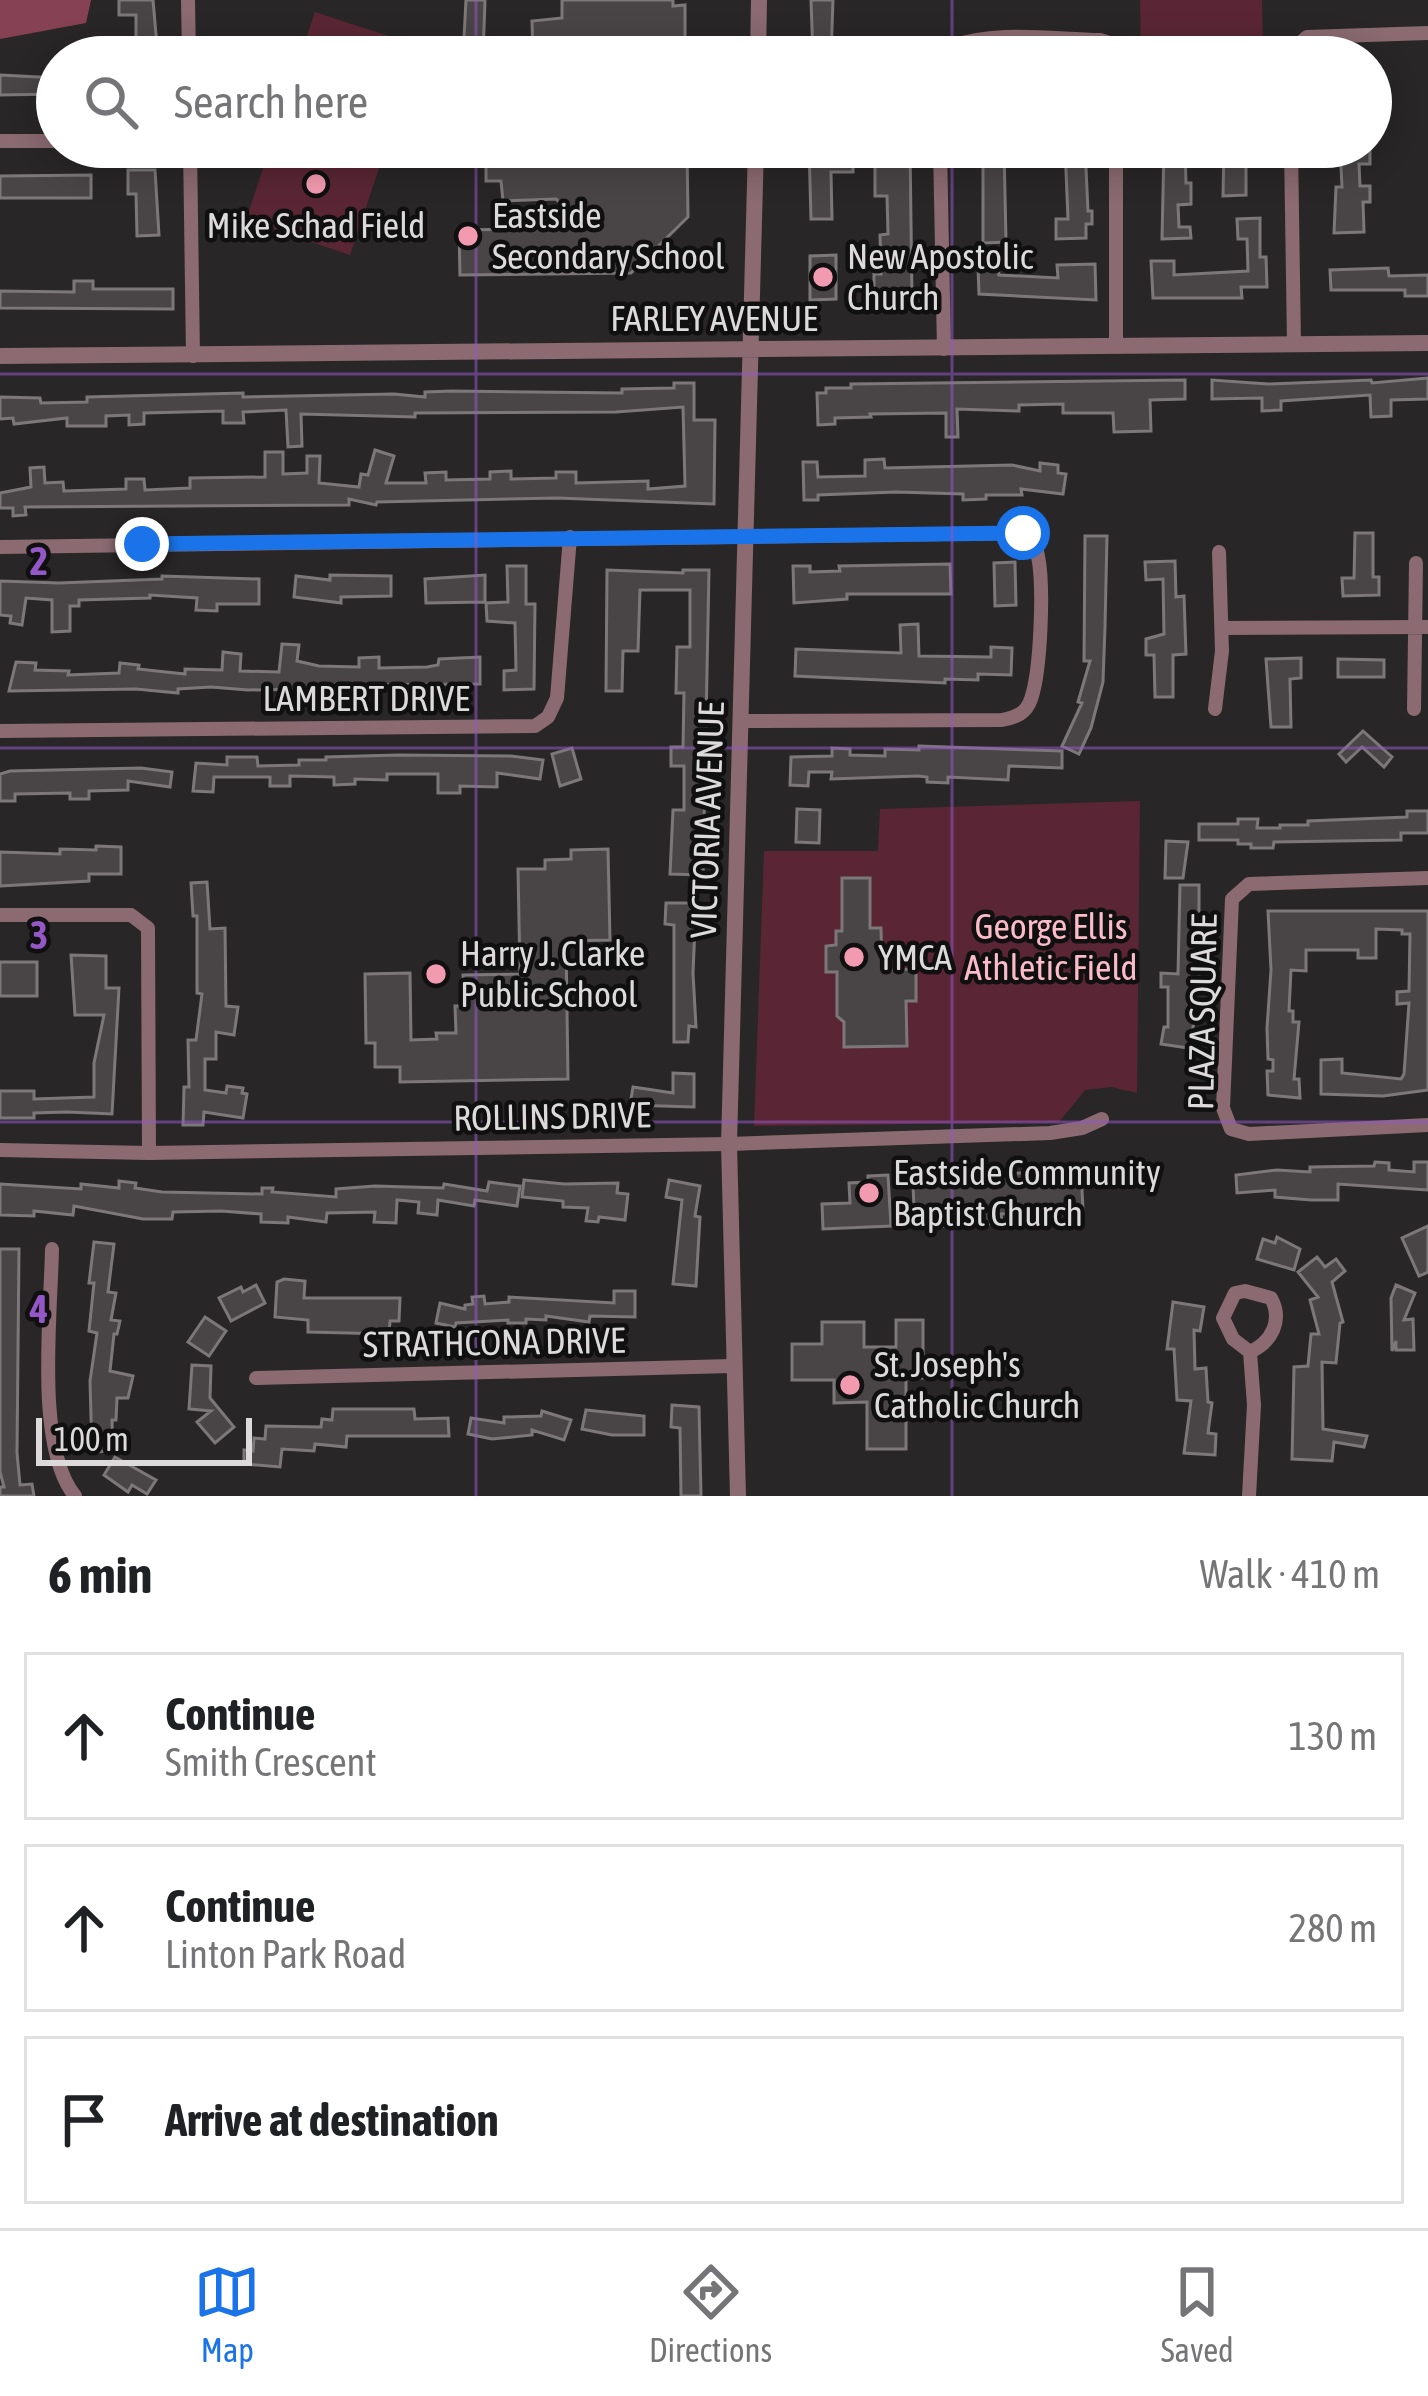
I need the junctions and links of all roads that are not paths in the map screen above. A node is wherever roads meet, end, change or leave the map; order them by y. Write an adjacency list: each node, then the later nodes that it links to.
1 (188, 0): 4 (street)
2 (759, 0): 5 (street)
3 (1428, 33): 6 (street)
4 (189, 36)
5 (758, 36)
6 (1336, 36)
7 (0, 141): 8 (street)
8 (36, 141)
9 (190, 168): 20 (street)
10 (756, 168): 18 (street, VICTORIA AVENUE)
11 (940, 168): 17 (street)
12 (1116, 168): 16 (street)
13 (1291, 168): 15 (street)
14 (1428, 343): 15 (street, FARLEY AVENUE)
15 (1294, 344): 16 (street, FARLEY AVENUE)
16 (1115, 346): 17 (street, FARLEY AVENUE)
17 (944, 349): 18 (street, FARLEY AVENUE)
18 (752, 350): 20 (street, FARLEY AVENUE); 21 (street, VICTORIA AVENUE)
19 (0, 356): 20 (street, FARLEY AVENUE)
20 (193, 356)
21 (748, 536): 22 (street); 30 (street, VICTORIA AVENUE); 30 (street)
22 (570, 537): 23 (street); 31 (street, LAMBERT DRIVE)
23 (0, 547)
24 (1219, 552): 26 (street)
25 (1416, 563): 27 (street)
26 (1222, 628): 27 (street); 28 (street)
27 (1420, 628): 29 (street)
28 (1215, 709)
29 (1414, 710)
30 (743, 721): 36 (street, VICTORIA AVENUE)
31 (0, 731)
32 (1428, 878): 35 (street, PLAZA SQUARE)
33 (0, 915): 38 (street)
34 (1102, 1119): 36 (street, ROLLINS DRIVE)
35 (1428, 1125)
36 (729, 1144): 38 (street, ROLLINS DRIVE); 41 (street, VICTORIA AVENUE)
37 (0, 1150): 38 (street, ROLLINS DRIVE)
38 (148, 1153)
39 (52, 1249): 43 (street)
40 (1250, 1352): 40 (street); 45 (street)
41 (732, 1366): 42 (street, STRATHCONA DRIVE); 44 (street, VICTORIA AVENUE)
42 (256, 1378)
43 (75, 1496)
44 (737, 1496)
45 (1249, 1496)

